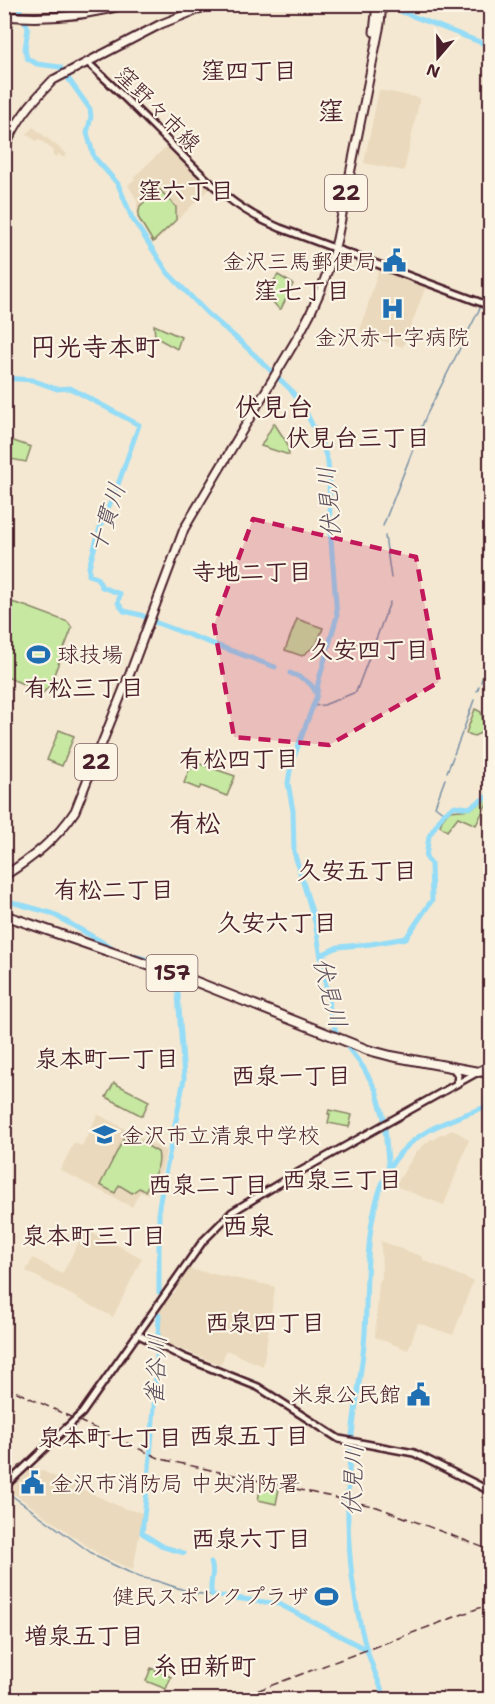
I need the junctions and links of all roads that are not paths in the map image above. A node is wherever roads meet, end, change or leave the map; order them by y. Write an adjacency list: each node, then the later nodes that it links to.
1 (113, 4): 7 (main road)
2 (128, 4): 7 (main road)
3 (212, 4): 8 (main road)
4 (377, 4): 10 (main road, 22)
5 (382, 4): 10 (main road, 22)
6 (4, 14): 7 (main road)
7 (22, 15)
8 (87, 62): 9 (main road); 10 (main road, 窪野々市線)
9 (4, 150)
10 (333, 247): 11 (main road, 窪野々市線); 12 (main road, 22)
11 (486, 304)
12 (148, 619): 13 (main road, 22); 14 (main road, 22)
13 (4, 871)
14 (4, 876)
15 (4, 915): 17 (highway, 157)
16 (490, 1067): 18 (highway)
17 (453, 1068): 18 (highway, 157); 20 (main road)
18 (478, 1072): 19 (main road); 20 (main road)
19 (490, 1075)
20 (457, 1083): 21 (main road)
21 (137, 1334): 22 (main road); 23 (main road)
22 (4, 1487)
23 (490, 1491)

